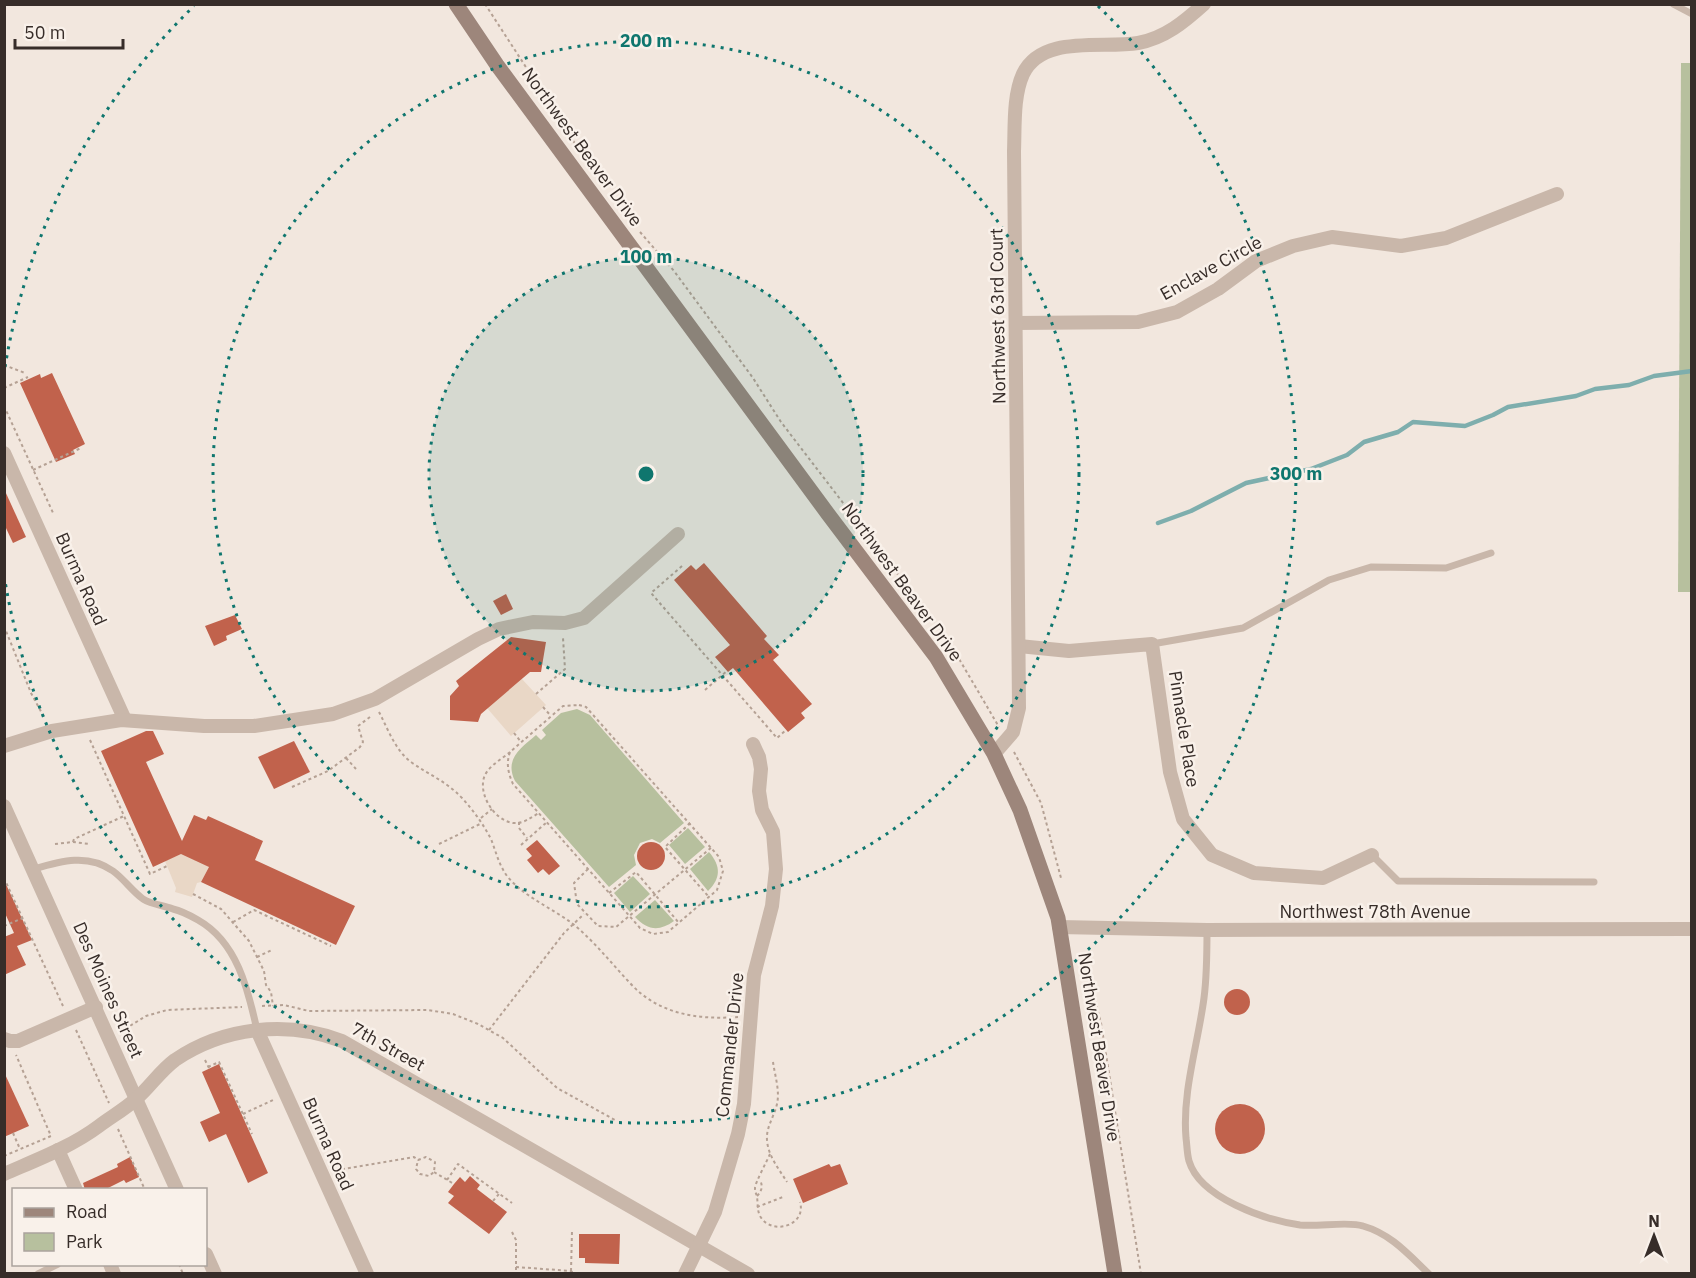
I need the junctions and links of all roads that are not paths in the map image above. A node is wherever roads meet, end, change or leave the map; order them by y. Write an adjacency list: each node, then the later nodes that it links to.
1 (456, 4): 15 (main road, Northwest Beaver Drive)
2 (1204, 4): 6 (street, Northwest 63rd Court)
3 (1673, 4): 4 (lane)
4 (1692, 14)
5 (1557, 194): 6 (street, Enclave Circle)
6 (1016, 323): 11 (street, Northwest 63rd Court)
7 (4, 453): 12 (street, Burma Road)
8 (678, 534): 12 (street)
9 (1491, 553): 10 (lane)
10 (1152, 644): 11 (street); 17 (street, Pinnacle Place)
11 (1019, 646): 15 (street, Northwest 63rd Court)
12 (125, 720): 14 (street)
13 (753, 744): 31 (street, Commander Drive)
14 (4, 746)
15 (994, 754): 20 (main road, Northwest Beaver Drive)
16 (4, 806): 18 (street, Des Moines Street)
17 (1372, 855): 19 (lane)
18 (34, 869): 23 (street, Des Moines Street); 24 (lane)
19 (1594, 882)
20 (1059, 927): 22 (street, Northwest 78th Avenue); 39 (main road, Northwest Beaver Drive)
21 (1692, 929): 22 (street, Northwest 78th Avenue)
22 (1207, 930): 40 (lane)
23 (96, 1007): 25 (street); 26 (street, Des Moines Street)
24 (257, 1030): 26 (street, 7th Street); 31 (street, 7th Street); 36 (street, Burma Road)
25 (10, 1044)
26 (137, 1098): 27 (street, 7th Street); 30 (street, Des Moines Street)
27 (58, 1150): 28 (street, 7th Street); 29 (street)
28 (4, 1173)
29 (75, 1188)
30 (176, 1188)
31 (699, 1245): 37 (street, Commander Drive); 38 (street, 7th Street)
32 (207, 1256): 35 (street)
33 (54, 1266): 34 (lane)
34 (38, 1274)
35 (214, 1274)
36 (366, 1274)
37 (685, 1274)
38 (748, 1274)
39 (1115, 1274)
40 (1429, 1274)

